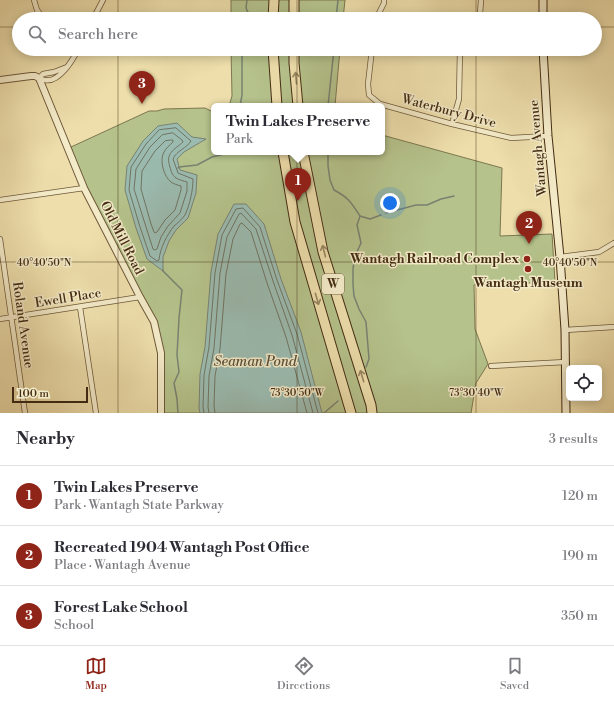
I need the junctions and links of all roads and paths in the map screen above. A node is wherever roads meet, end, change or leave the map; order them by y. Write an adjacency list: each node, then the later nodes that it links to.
1 (34, 0): 8 (street)
2 (103, 0): 9 (street)
3 (274, 0): 10 (highway)
4 (294, 0): 11 (highway)
5 (384, 0): 12 (street)
6 (481, 0): 13 (street)
7 (543, 0): 14 (main road)
8 (39, 12)
9 (97, 12)
10 (273, 12)
11 (294, 12)
12 (380, 12)
13 (480, 12)
14 (543, 12)
15 (74, 56): 21 (street)
16 (273, 56): 24 (highway)
17 (294, 56): 25 (highway, one-way to 17)
18 (371, 56): 26 (street, Waterbury Drive)
19 (460, 56): 28 (street)
20 (543, 56): 29 (main road, Wantagh Avenue)
21 (67, 67): 22 (street); 22 (street)
22 (39, 78): 23 (street); 32 (street, Old Mill Road)
23 (0, 80)
24 (277, 103)
25 (298, 103)
26 (379, 103)
27 (385, 105): 28 (street, Waterbury Drive)
28 (452, 124): 29 (street, Waterbury Drive)
29 (548, 136): 36 (main road, Wantagh Avenue)
30 (284, 155): 48 (highway, W, one-way to 48)
31 (304, 155): 49 (highway, W, one-way to 31)
32 (84, 188): 33 (street); 37 (street, Old Mill Road)
33 (0, 200)
34 (0, 239): 39 (street, Roland Avenue)
35 (614, 243): 36 (street)
36 (560, 257): 42 (main road, Wantagh Avenue)
37 (140, 297): 38 (street, Ewell Place); 47 (street, Old Mill Road)
38 (80, 307): 39 (street, Ewell Place); 46 (street)
39 (11, 317): 40 (street, Ewell Place); 45 (street, Roland Avenue)
40 (0, 319)
41 (614, 327): 42 (street)
42 (565, 330): 43 (main road, Wantagh Avenue)
43 (566, 362): 44 (street); 50 (main road, Wantagh Avenue)
44 (491, 366)
45 (25, 413)
46 (96, 413)
47 (161, 413)
48 (350, 413)
49 (372, 413)
50 (566, 413)

